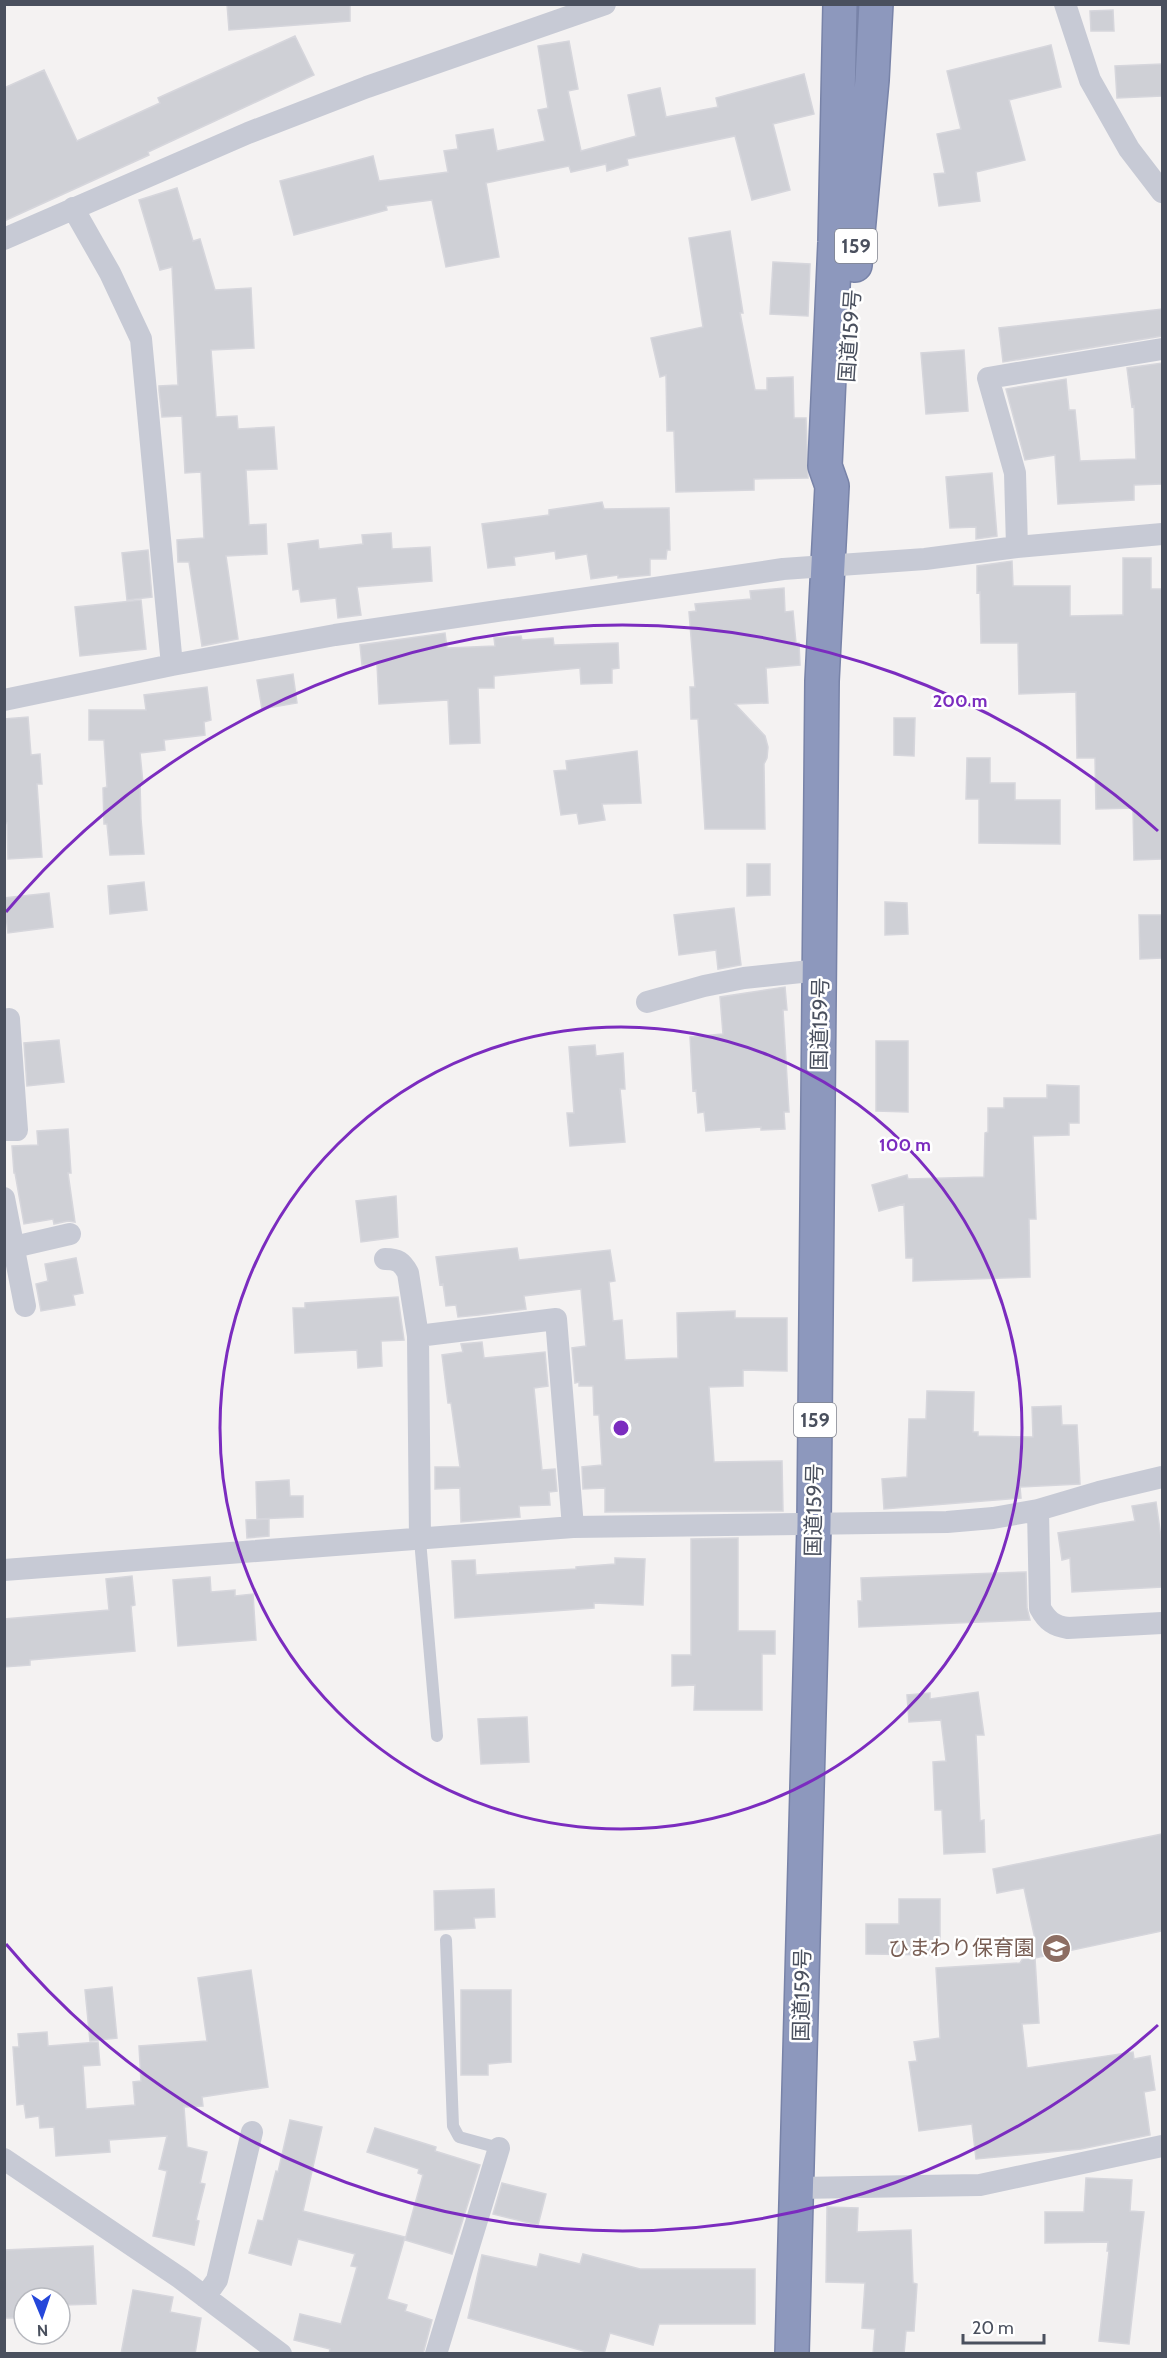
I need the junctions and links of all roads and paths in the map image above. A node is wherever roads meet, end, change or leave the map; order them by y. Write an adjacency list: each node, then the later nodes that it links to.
1 (605, 4): 6 (street)
2 (840, 4): 9 (highway, 国道159号 / 159)
3 (876, 4): 9 (highway, 国道159号 / 159)
4 (1065, 4): 5 (street)
5 (1162, 192)
6 (73, 208): 7 (street); 13 (street)
7 (4, 239)
8 (1162, 349): 11 (street)
9 (832, 486): 12 (highway, 国道159号 / 159)
10 (1162, 534): 11 (street)
11 (1017, 547): 12 (street)
12 (828, 565): 13 (street); 15 (highway, 国道159号 / 159)
13 (172, 665): 14 (street)
14 (4, 700)
15 (820, 970): 16 (street); 27 (highway, 国道159号 / 159)
16 (647, 1002)
17 (4, 1020): 18 (street)
18 (4, 1130)
19 (4, 1198): 21 (street)
20 (70, 1234): 21 (street)
21 (14, 1247): 23 (street)
22 (385, 1259): 24 (street)
23 (25, 1306)
24 (418, 1336): 28 (street); 29 (street)
25 (1162, 1477): 26 (street)
26 (1038, 1510): 27 (street); 31 (street)
27 (814, 1525): 28 (street); 38 (highway, 国道159号 / 159)
28 (573, 1527): 29 (street)
29 (420, 1540): 30 (street); 32 (lane)
30 (4, 1570)
31 (1162, 1623)
32 (437, 1736)
33 (446, 1940): 36 (lane)
34 (252, 2132): 39 (street)
35 (1162, 2146): 38 (street)
36 (499, 2148): 41 (street)
37 (4, 2159): 39 (street)
38 (797, 2188): 42 (highway, 国道159号 / 159)
39 (206, 2297): 40 (street)
40 (281, 2354)
41 (436, 2354)
42 (792, 2354)

